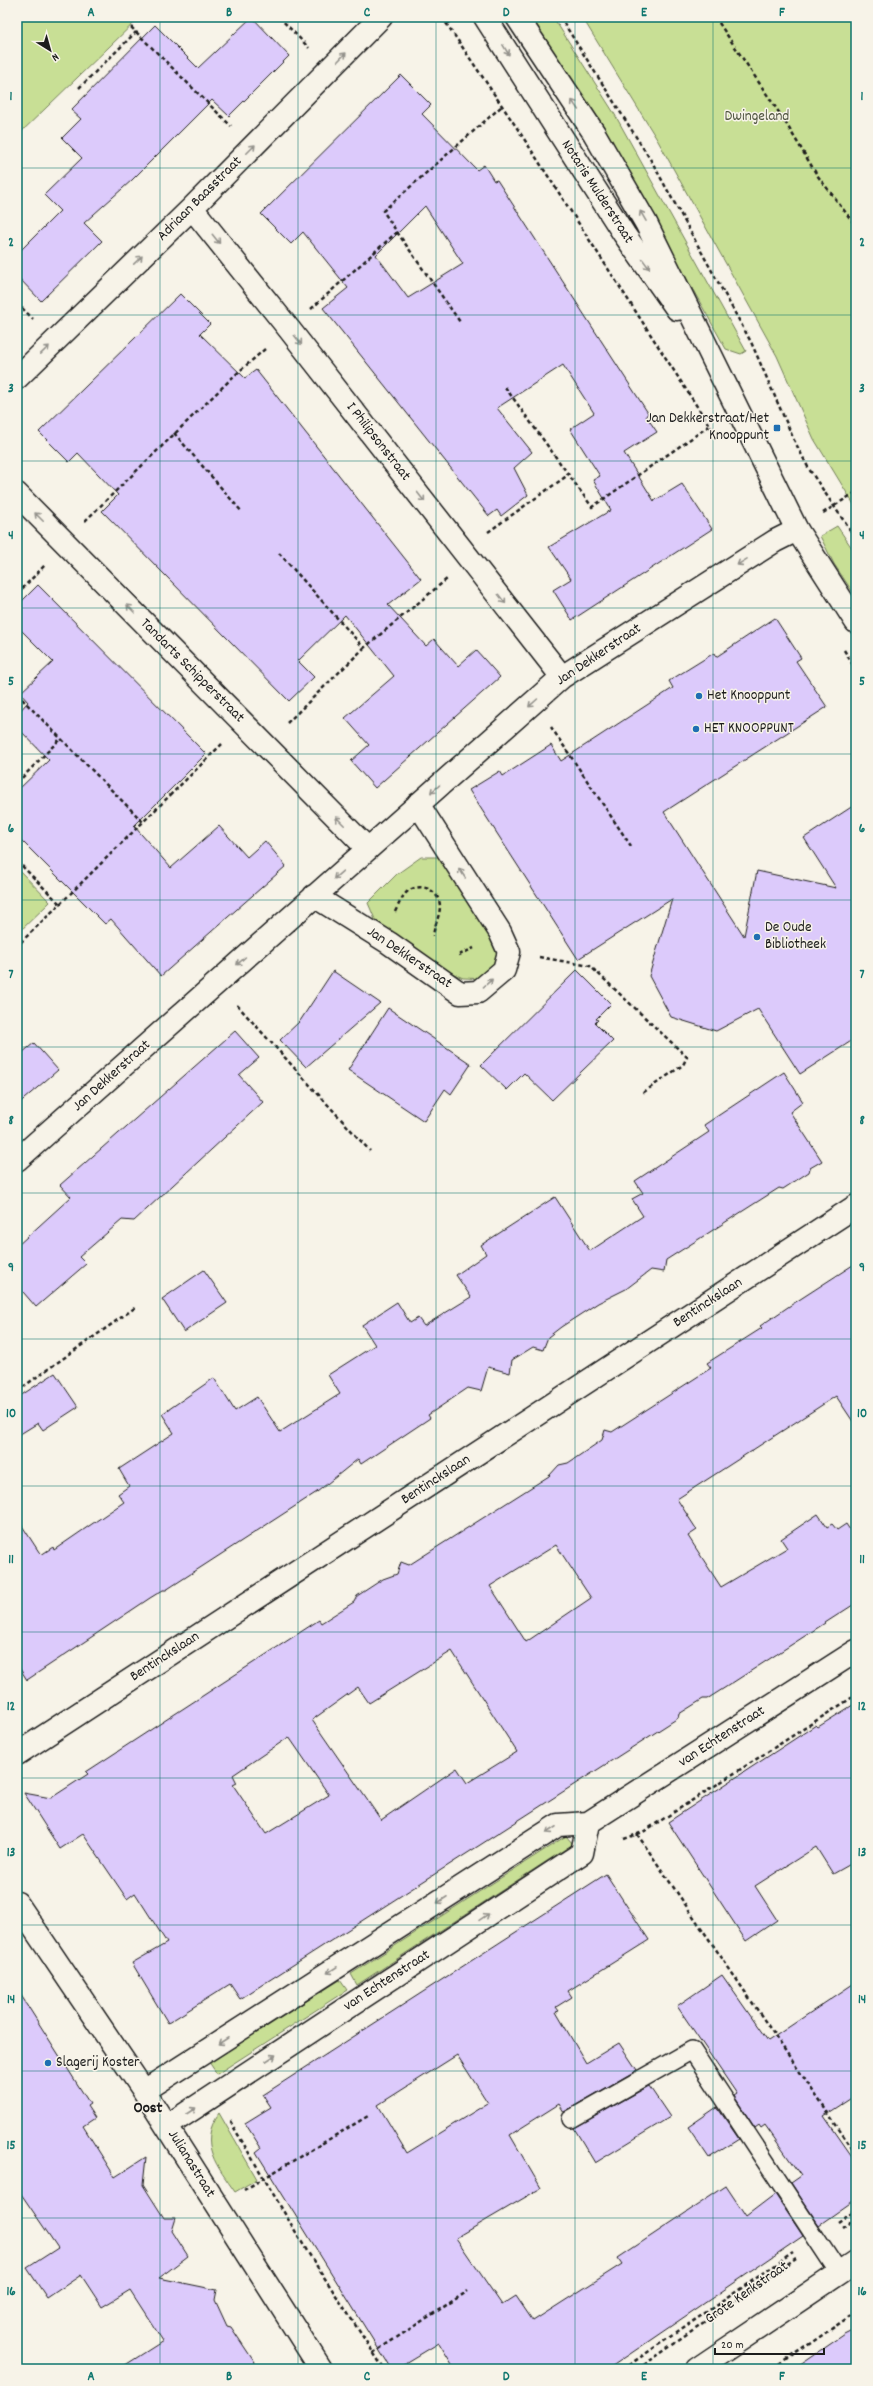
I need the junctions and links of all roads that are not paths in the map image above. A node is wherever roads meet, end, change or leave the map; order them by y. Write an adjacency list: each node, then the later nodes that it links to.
1 (381, 17): 4 (street, Adriaan Baasstraat, one-way to 1)
2 (485, 17): 5 (street, Notaris Mulderstraat, one-way to 5)
3 (517, 17): 5 (street, Notaris Mulderstraat, one-way to 3)
4 (192, 208): 6 (street, Adriaan Baasstraat, one-way to 4); 10 (street, I Philipsonstraat, one-way to 10)
5 (717, 363): 8 (street, Notaris Mulderstraat)
6 (17, 378)
7 (17, 494): 12 (street, Tandarts Schipperstraat, one-way to 7)
8 (797, 530): 9 (street, Notaris Mulderstraat); 10 (street, Jan Dekkerstraat, one-way to 10)
9 (856, 622)
10 (562, 677): 11 (street, Jan Dekkerstraat, one-way to 11)
11 (418, 804): 12 (street, Jan Dekkerstraat); 13 (street, Jan Dekkerstraat, one-way to 11)
12 (368, 849): 13 (street, Jan Dekkerstraat, one-way to 13)
13 (314, 896): 14 (street, Jan Dekkerstraat, one-way to 14)
14 (17, 1160)
15 (856, 1206): 17 (street, Bentinckslaan)
16 (856, 1651): 18 (street, van Echtenstraat)
17 (17, 1754)
18 (588, 1823): 20 (street, van Echtenstraat, one-way to 20); 22 (street, van Echtenstraat, one-way to 18)
19 (17, 1903): 20 (street, Julianastraat)
20 (144, 2091): 22 (street, Julianastraat)
21 (570, 2119): 23 (lane)
22 (167, 2126): 24 (street, Julianastraat)
23 (848, 2267): 25 (street)
24 (321, 2369)
25 (697, 2369)

